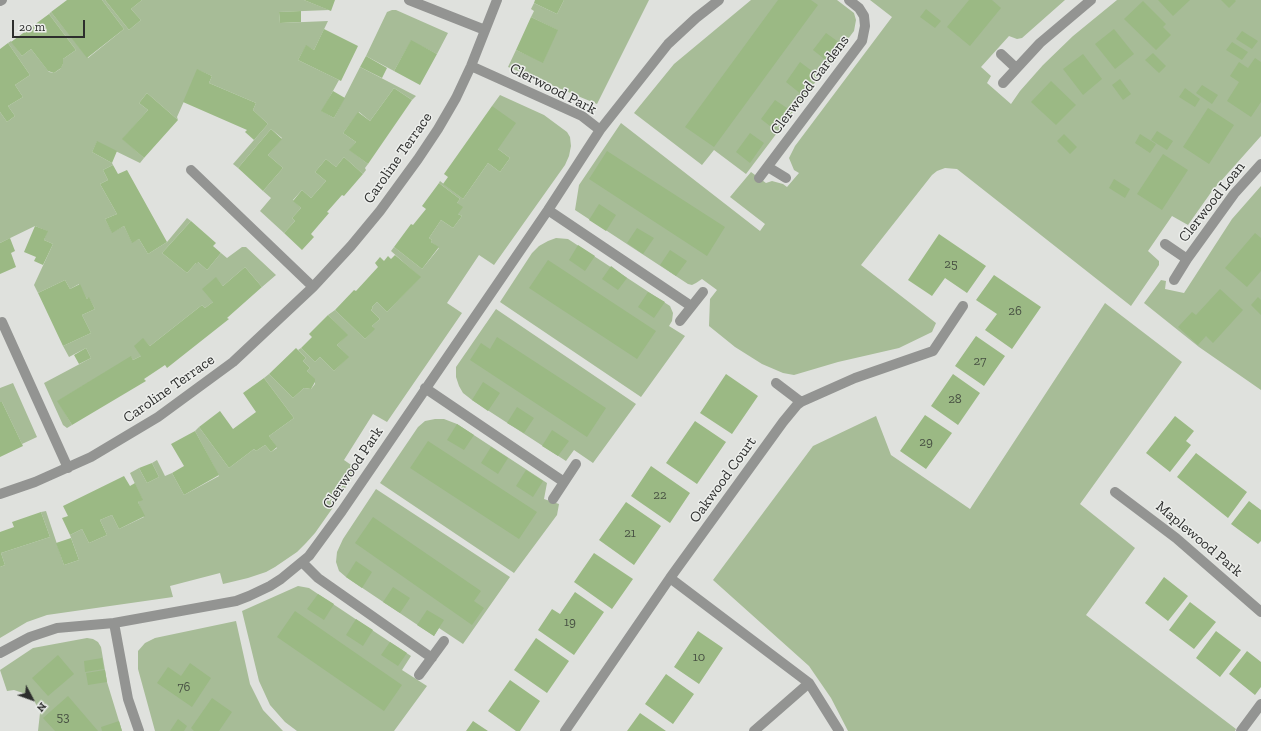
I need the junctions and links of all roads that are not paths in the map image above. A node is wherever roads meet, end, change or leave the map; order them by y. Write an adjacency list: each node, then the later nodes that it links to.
1 (409, 0): 6 (street)
2 (497, 0): 6 (street, Caroline Terrace)
3 (719, 0): 11 (street)
4 (849, 0): 13 (street, Clerwood Gardens)
5 (1091, 0): 9 (street)
6 (485, 30): 8 (street, Caroline Terrace)
7 (1001, 54): 9 (street)
8 (471, 66): 11 (street, Clerwood Park); 21 (street, Caroline Terrace)
9 (1016, 68): 10 (street)
10 (1003, 83)
11 (600, 130): 17 (street, Clerwood Park)
12 (1261, 164): 19 (street, Clerwood Loan)
13 (768, 167): 15 (street, Clerwood Gardens); 16 (street)
14 (191, 170): 21 (street)
15 (759, 178)
16 (786, 178)
17 (548, 210): 23 (street); 28 (street, Clerwood Park)
18 (1165, 244): 19 (street, Clerwood Loan)
19 (1187, 259): 20 (street, Clerwood Loan)
20 (1174, 280)
21 (313, 287): 31 (street, Caroline Terrace)
22 (703, 292): 23 (street)
23 (692, 306): 25 (street)
24 (963, 306): 29 (street, Oakwood Court)
25 (680, 321)
26 (2, 322): 31 (street)
27 (776, 383): 29 (street)
28 (425, 388): 32 (street); 36 (street, Clerwood Park)
29 (801, 402): 37 (street, Oakwood Court)
30 (576, 464): 32 (street)
31 (68, 468): 34 (street, Caroline Terrace)
32 (564, 482): 35 (street)
33 (1115, 492): 38 (street, Maplewood Park)
34 (0, 494)
35 (553, 499)
36 (302, 562): 39 (street, Clerwood Park); 42 (street)
37 (670, 578): 44 (street); 47 (street, Oakwood Court)
38 (1261, 612)
39 (114, 623): 41 (street, Clerwood Park); 46 (street)
40 (444, 641): 42 (street)
41 (0, 653)
42 (432, 658): 43 (street)
43 (419, 675)
44 (809, 683): 48 (street); 49 (street)
45 (1261, 704): 50 (street)
46 (139, 731)
47 (565, 731)
48 (754, 731)
49 (839, 731)
50 (1241, 731)

